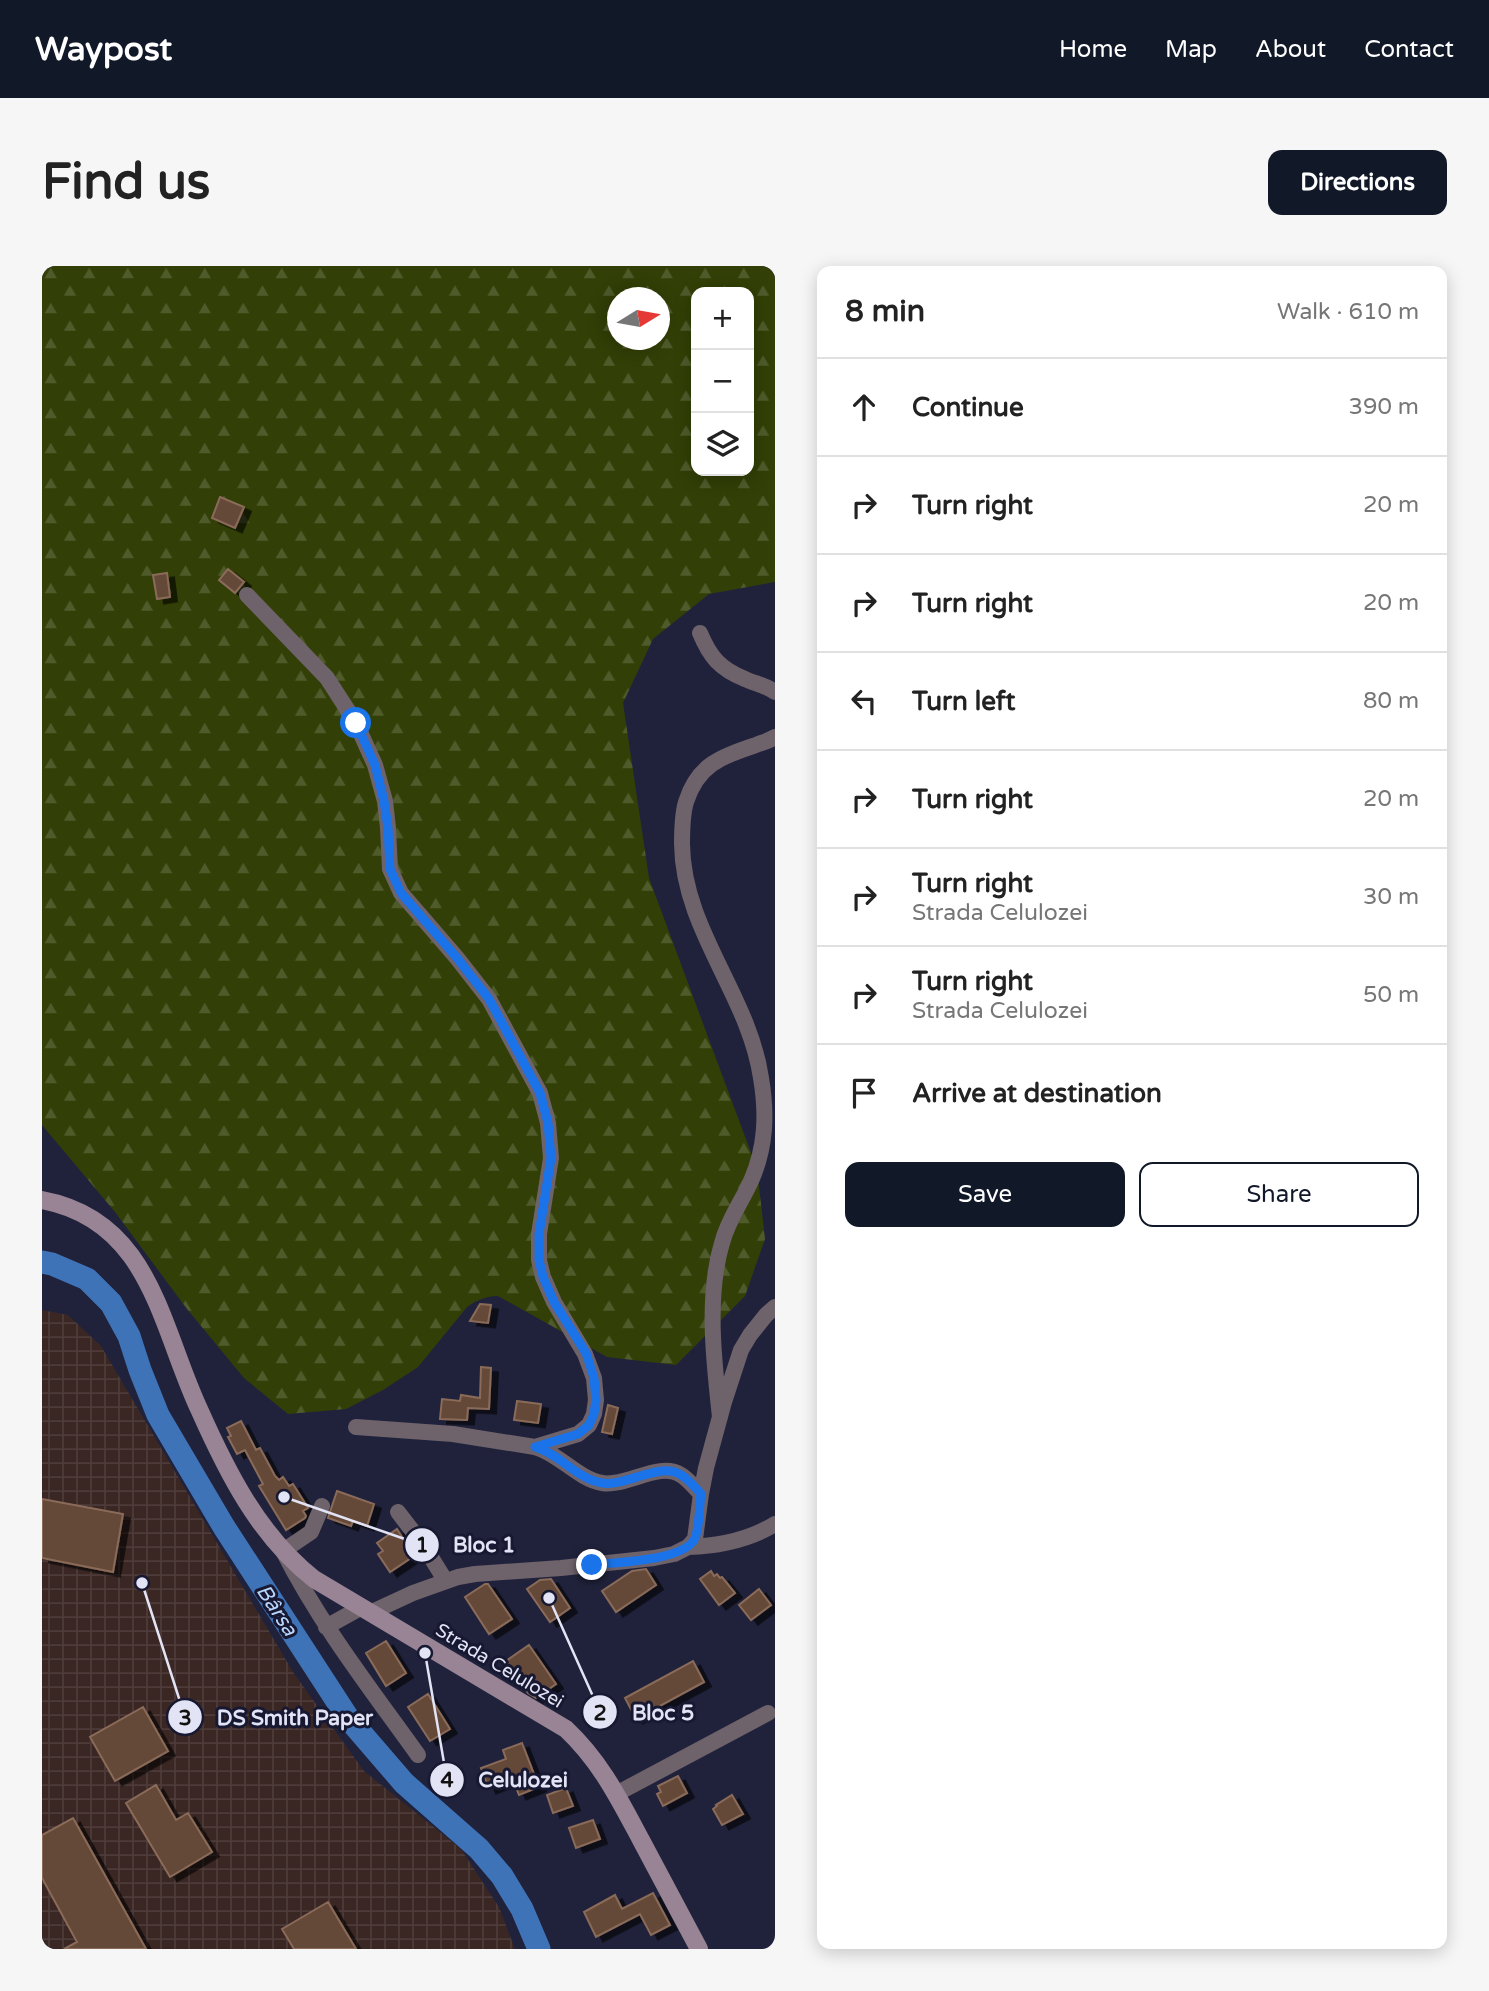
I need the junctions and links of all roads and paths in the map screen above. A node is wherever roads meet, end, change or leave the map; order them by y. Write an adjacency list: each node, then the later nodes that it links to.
1 (247, 596): 9 (street)
2 (700, 633): 3 (street)
3 (775, 692)
4 (775, 737): 7 (street)
5 (42, 1200): 15 (street, Strada Celulozei)
6 (775, 1307): 7 (street)
7 (720, 1417): 10 (street)
8 (356, 1427): 9 (street)
9 (535, 1447): 10 (street)
10 (701, 1494): 14 (street)
11 (323, 1506): 15 (street)
12 (398, 1512): 16 (street)
13 (775, 1524): 14 (street)
14 (688, 1547): 16 (street)
15 (283, 1551): 17 (street, Strada Celulozei); 18 (street, Strada Celulozei)
16 (445, 1580): 17 (street)
17 (367, 1610): 18 (street); 21 (street, Strada Celulozei)
18 (326, 1627): 20 (street, Strada Celulozei)
19 (768, 1713): 21 (street)
20 (418, 1755)
21 (616, 1794): 22 (street, Strada Celulozei)
22 (699, 1949)

